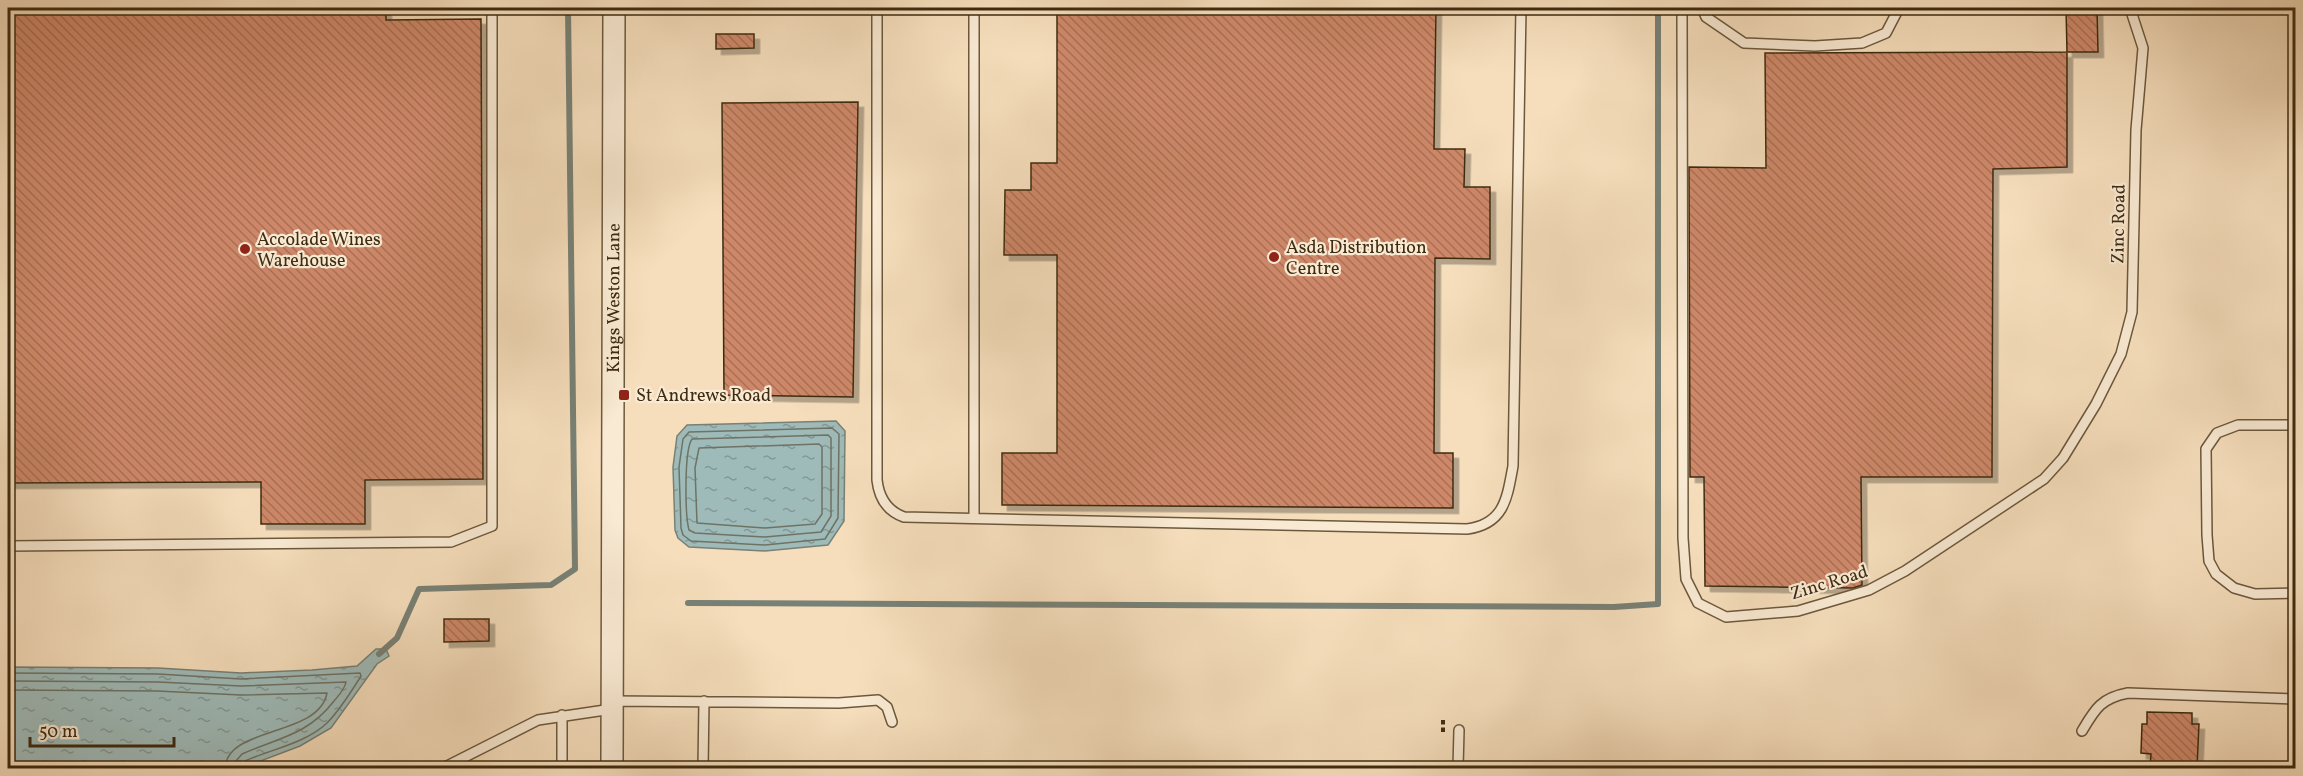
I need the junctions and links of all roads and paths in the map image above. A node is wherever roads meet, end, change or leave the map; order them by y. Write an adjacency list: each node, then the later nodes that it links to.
1 (492, 8): 12 (lane)
2 (614, 8): 16 (street, Kings Weston Lane)
3 (877, 8): 11 (lane)
4 (974, 8): 11 (lane)
5 (1521, 8): 11 (lane)
6 (1682, 8): 9 (lane, Zinc Road)
7 (1702, 8): 8 (lane)
8 (1899, 8)
9 (2130, 8)
10 (2295, 425): 13 (lane)
11 (974, 518)
12 (8, 546)
13 (2295, 592)
14 (2295, 699): 20 (lane)
15 (704, 701): 16 (lane); 18 (lane); 24 (lane)
16 (612, 705): 17 (lane); 23 (street, Kings Weston Lane)
17 (562, 715): 21 (lane); 22 (lane)
18 (892, 722)
19 (1459, 730): 25 (lane)
20 (2082, 731)
21 (443, 768)
22 (562, 768)
23 (612, 768)
24 (704, 768)
25 (1458, 768)

